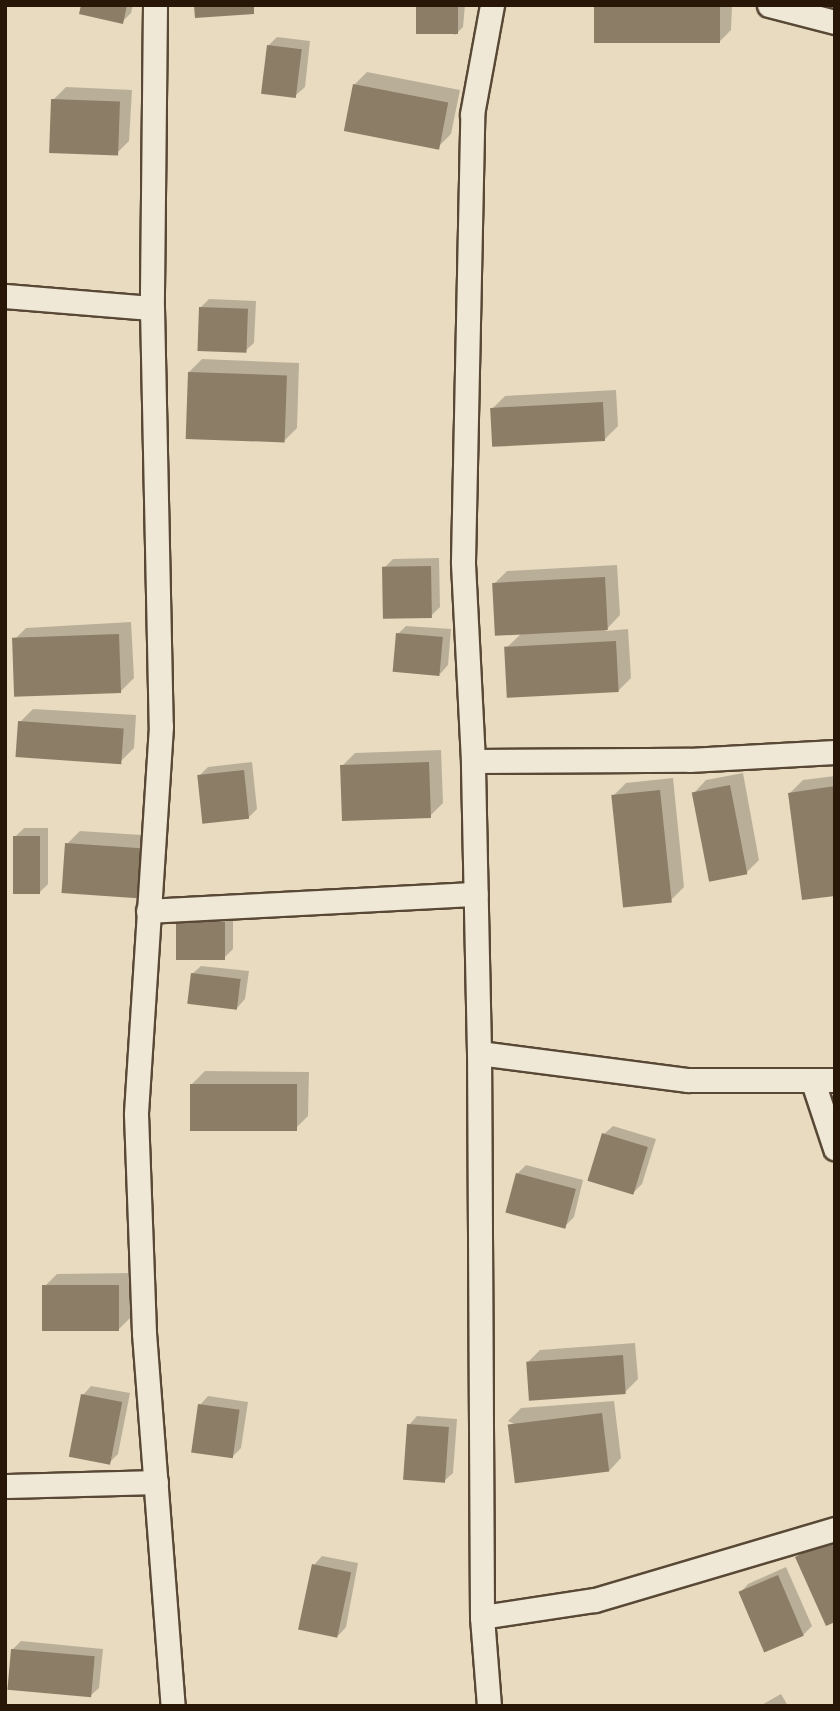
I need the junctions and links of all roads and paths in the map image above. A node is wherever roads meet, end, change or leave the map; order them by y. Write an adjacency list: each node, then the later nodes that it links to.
1 (155, 5): 6 (street)
2 (492, 5): 8 (street)
3 (769, 5): 4 (street)
4 (835, 22)
5 (5, 296): 6 (street)
6 (152, 308): 10 (street)
7 (835, 752): 8 (street)
8 (473, 761): 9 (street)
9 (475, 894): 10 (street); 11 (street)
10 (148, 911): 14 (street)
11 (479, 1054): 12 (street); 17 (street)
12 (824, 1081): 13 (street)
13 (835, 1148)
14 (156, 1482): 15 (street); 18 (street)
15 (5, 1486)
16 (835, 1529): 17 (street)
17 (482, 1617): 19 (street)
18 (173, 1706)
19 (489, 1706)

